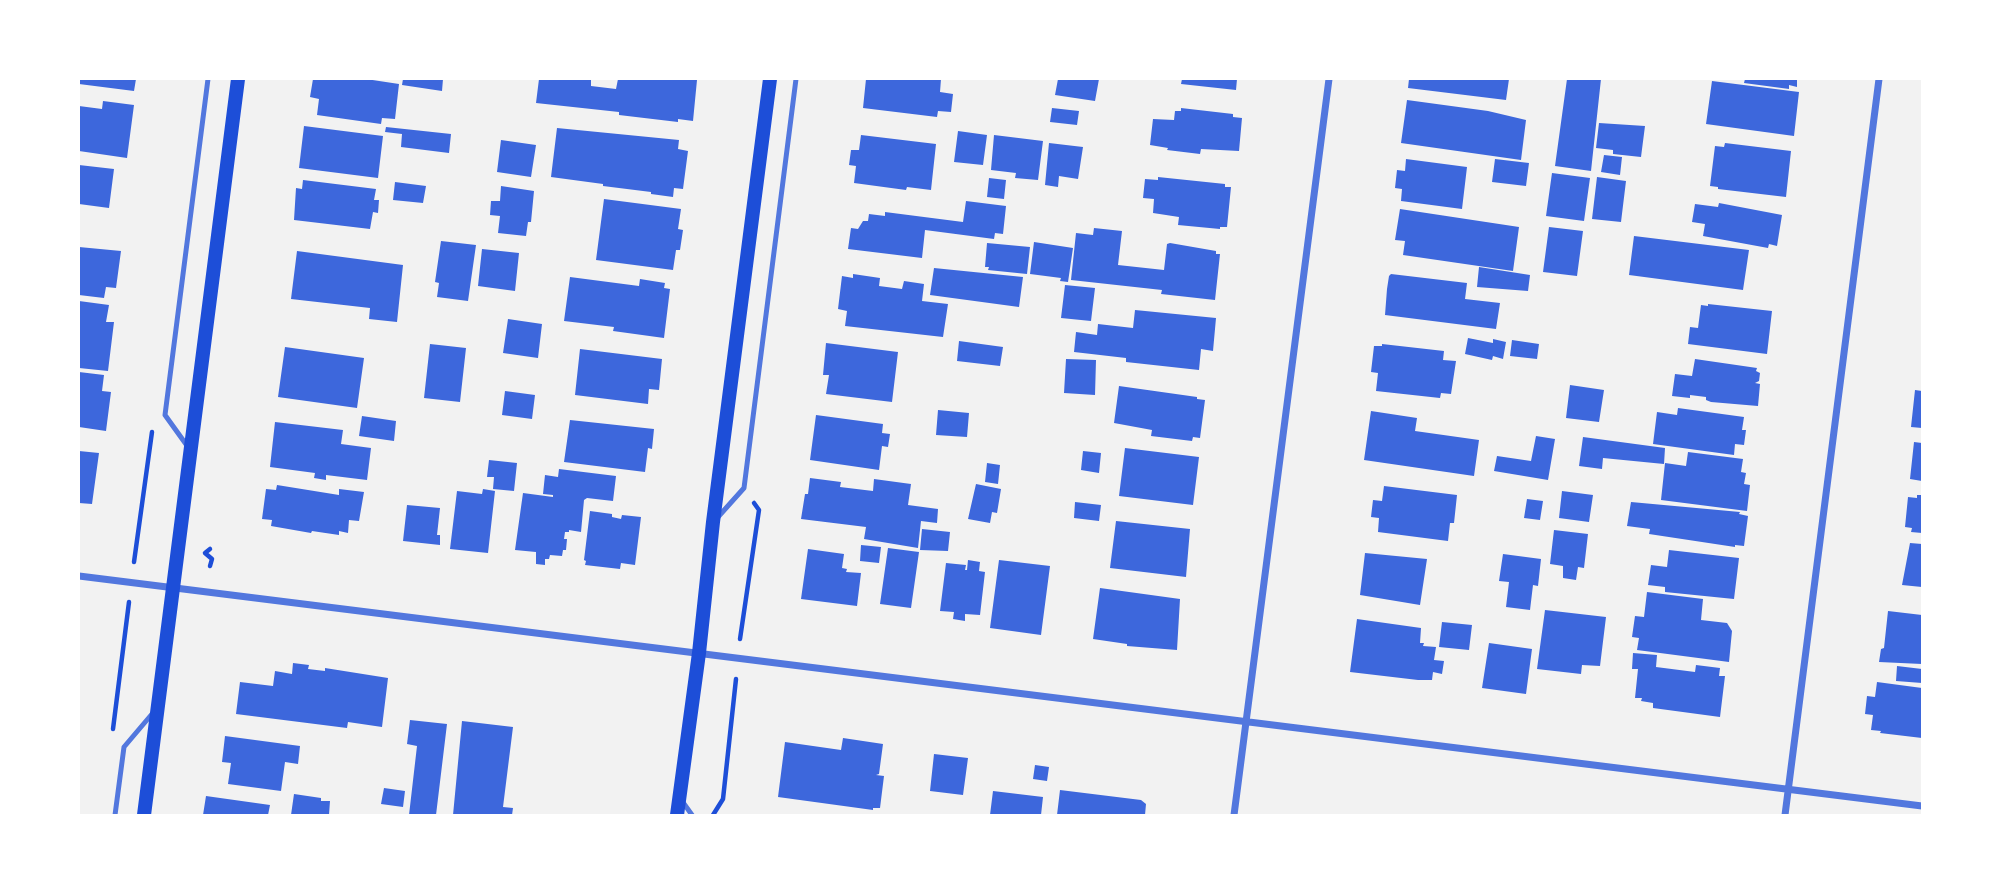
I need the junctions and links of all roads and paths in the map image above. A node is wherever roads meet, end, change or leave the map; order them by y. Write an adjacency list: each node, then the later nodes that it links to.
1 (208, 79): 7 (lane)
2 (238, 79): 8 (main road)
3 (770, 79): 10 (main road)
4 (796, 79): 9 (lane)
5 (1329, 79): 21 (street)
6 (1879, 79): 23 (street)
7 (165, 415): 8 (lane); 11 (path)
8 (190, 450): 15 (main road)
9 (744, 488): 10 (lane); 16 (path)
10 (713, 522): 18 (main road)
11 (138, 536)
12 (210, 549): 13 (path)
13 (210, 566)
14 (79, 576): 15 (street)
15 (173, 589): 18 (street); 19 (main road)
16 (744, 608)
17 (124, 644): 22 (path)
18 (699, 653): 21 (street); 24 (main road)
19 (158, 708): 22 (lane); 27 (main road)
20 (732, 712): 30 (path)
21 (1245, 722): 23 (street); 31 (street)
22 (124, 747): 26 (lane)
23 (1788, 790): 25 (street); 32 (street)
24 (679, 797): 28 (main road); 29 (lane)
25 (1922, 806)
26 (115, 815)
27 (144, 815)
28 (677, 815)
29 (692, 815)
30 (713, 815)
31 (1234, 815)
32 (1785, 815)

